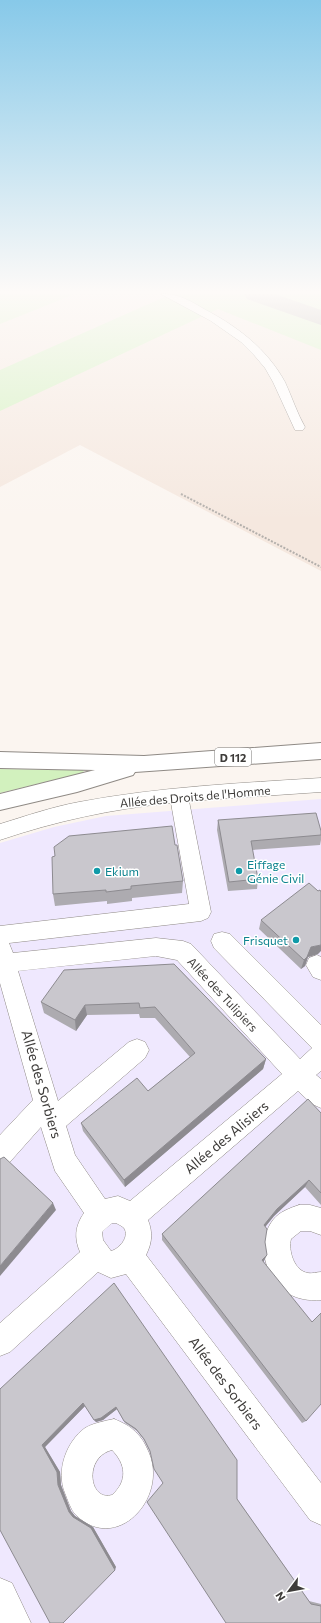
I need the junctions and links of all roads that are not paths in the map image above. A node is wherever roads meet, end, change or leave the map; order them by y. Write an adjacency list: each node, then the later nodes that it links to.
1 (271, 370): 2 (street)
2 (298, 427)
3 (321, 751): 5 (main road, D 112)
4 (0, 760): 5 (main road, D 112)
5 (144, 764): 8 (main road, D 112)
6 (321, 785): 7 (street, Allée des Droits de l'Homme)
7 (179, 796): 9 (street, Allée des Droits de l'Homme); 10 (street)
8 (0, 802)
9 (0, 832)
10 (0, 935)
11 (222, 941): 13 (street)
12 (3, 955): 16 (street, Allée des Tulipiers); 18 (street, Allée des Sorbiers)
13 (321, 1041)
14 (137, 1050): 18 (street)
15 (321, 1056): 16 (street, Allée des Alisiers)
16 (299, 1075): 17 (street, Allée des Tulipiers); 21 (street, Allée des Alisiers)
17 (321, 1096)
18 (50, 1112): 19 (street); 20 (street, Allée des Sorbiers)
19 (0, 1154)
20 (100, 1214): 21 (street); 23 (street)
21 (132, 1217): 24 (street)
22 (321, 1222): 25 (street)
23 (96, 1257): 24 (street); 26 (street)
24 (130, 1257): 27 (street, Allée des Sorbiers)
25 (321, 1286)
26 (0, 1342)
27 (321, 1509)
28 (0, 1595): 29 (street)
29 (14, 1623)

